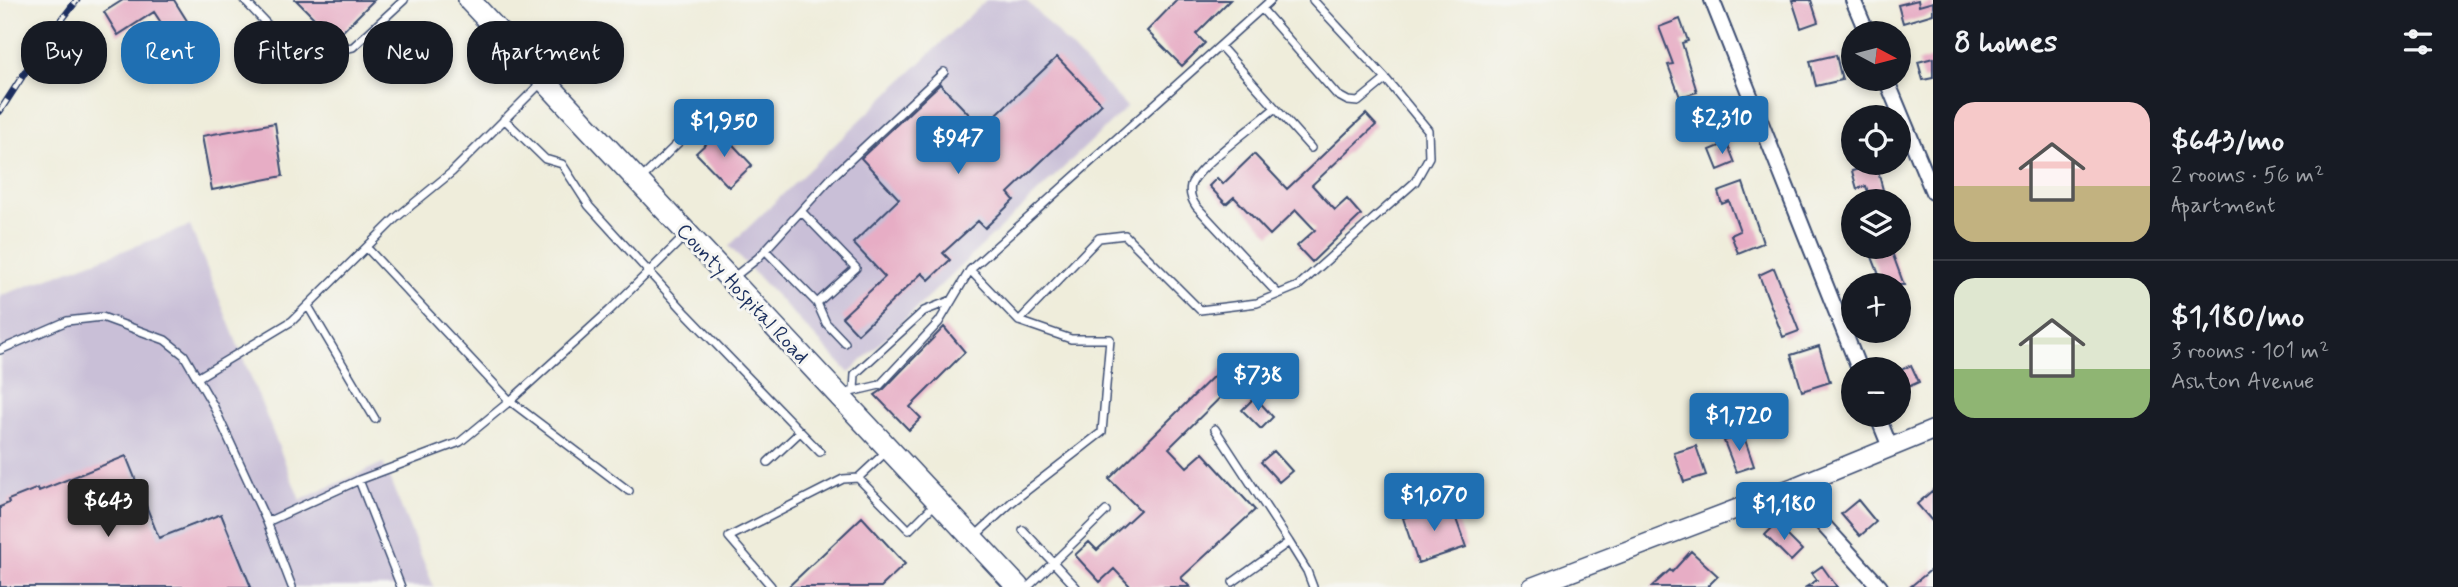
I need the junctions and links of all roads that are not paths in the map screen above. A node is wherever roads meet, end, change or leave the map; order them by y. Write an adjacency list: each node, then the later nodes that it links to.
1 (244, 0): 2 (lane)
2 (404, 0)
3 (469, 0): 9 (main road, County Hospital Road)
4 (1272, 0): 8 (lane)
5 (1312, 0): 13 (lane)
6 (1712, 0): 37 (street)
7 (1853, 0): 10 (street)
8 (1262, 9): 11 (lane); 13 (lane)
9 (489, 21)
10 (1862, 21)
11 (1220, 46): 18 (lane); 27 (lane)
12 (944, 72): 23 (lane)
13 (1386, 79): 30 (lane)
14 (540, 84): 19 (lane)
15 (548, 84): 21 (main road, County Hospital Road)
16 (1891, 91): 22 (street)
17 (715, 107): 21 (lane)
18 (1275, 108): 20 (lane); 30 (lane)
19 (504, 119): 25 (lane); 28 (lane)
20 (1311, 148)
21 (638, 181): 24 (main road, County Hospital Road)
22 (1933, 192)
23 (801, 211): 26 (lane); 32 (lane)
24 (687, 233): 28 (lane); 29 (main road, County Hospital Road)
25 (367, 247): 33 (lane); 40 (lane)
26 (765, 250): 29 (lane); 32 (lane)
27 (970, 270): 31 (lane); 34 (lane)
28 (649, 271): 40 (lane); 45 (lane)
29 (730, 280): 39 (main road, County Hospital Road)
30 (1278, 294): 34 (lane)
31 (953, 300): 39 (lane); 39 (lane)
32 (817, 303): 35 (lane)
33 (307, 306): 38 (lane); 41 (lane)
34 (1019, 321): 58 (lane)
35 (845, 344)
36 (0, 350): 38 (lane)
37 (1854, 357)
38 (197, 378): 56 (lane)
39 (846, 392): 47 (main road, County Hospital Road)
40 (510, 401): 51 (lane); 53 (lane)
41 (375, 419)
42 (1882, 427): 46 (street)
43 (1215, 429): 59 (lane)
44 (1933, 430): 46 (street)
45 (800, 432): 48 (lane); 49 (lane)
46 (1890, 447): 52 (street)
47 (889, 449): 50 (lane); 54 (main road, County Hospital Road)
48 (820, 452)
49 (768, 462)
50 (858, 478): 54 (lane); 62 (lane)
51 (359, 480): 56 (lane); 64 (lane)
52 (1794, 487): 69 (street); 70 (street)
53 (629, 492)
54 (939, 502): 58 (main road, County Hospital Road)
55 (1106, 511): 60 (lane)
56 (267, 522): 63 (lane)
57 (1023, 530): 60 (lane)
58 (973, 538): 65 (main road, County Hospital Road)
59 (1289, 542): 61 (lane); 68 (lane)
60 (1054, 562): 66 (lane); 67 (lane)
61 (1233, 582)
62 (771, 586)
63 (292, 587)
64 (401, 587)
65 (1018, 587)
66 (1028, 587)
67 (1076, 587)
68 (1313, 587)
69 (1532, 587)
70 (1880, 587)

